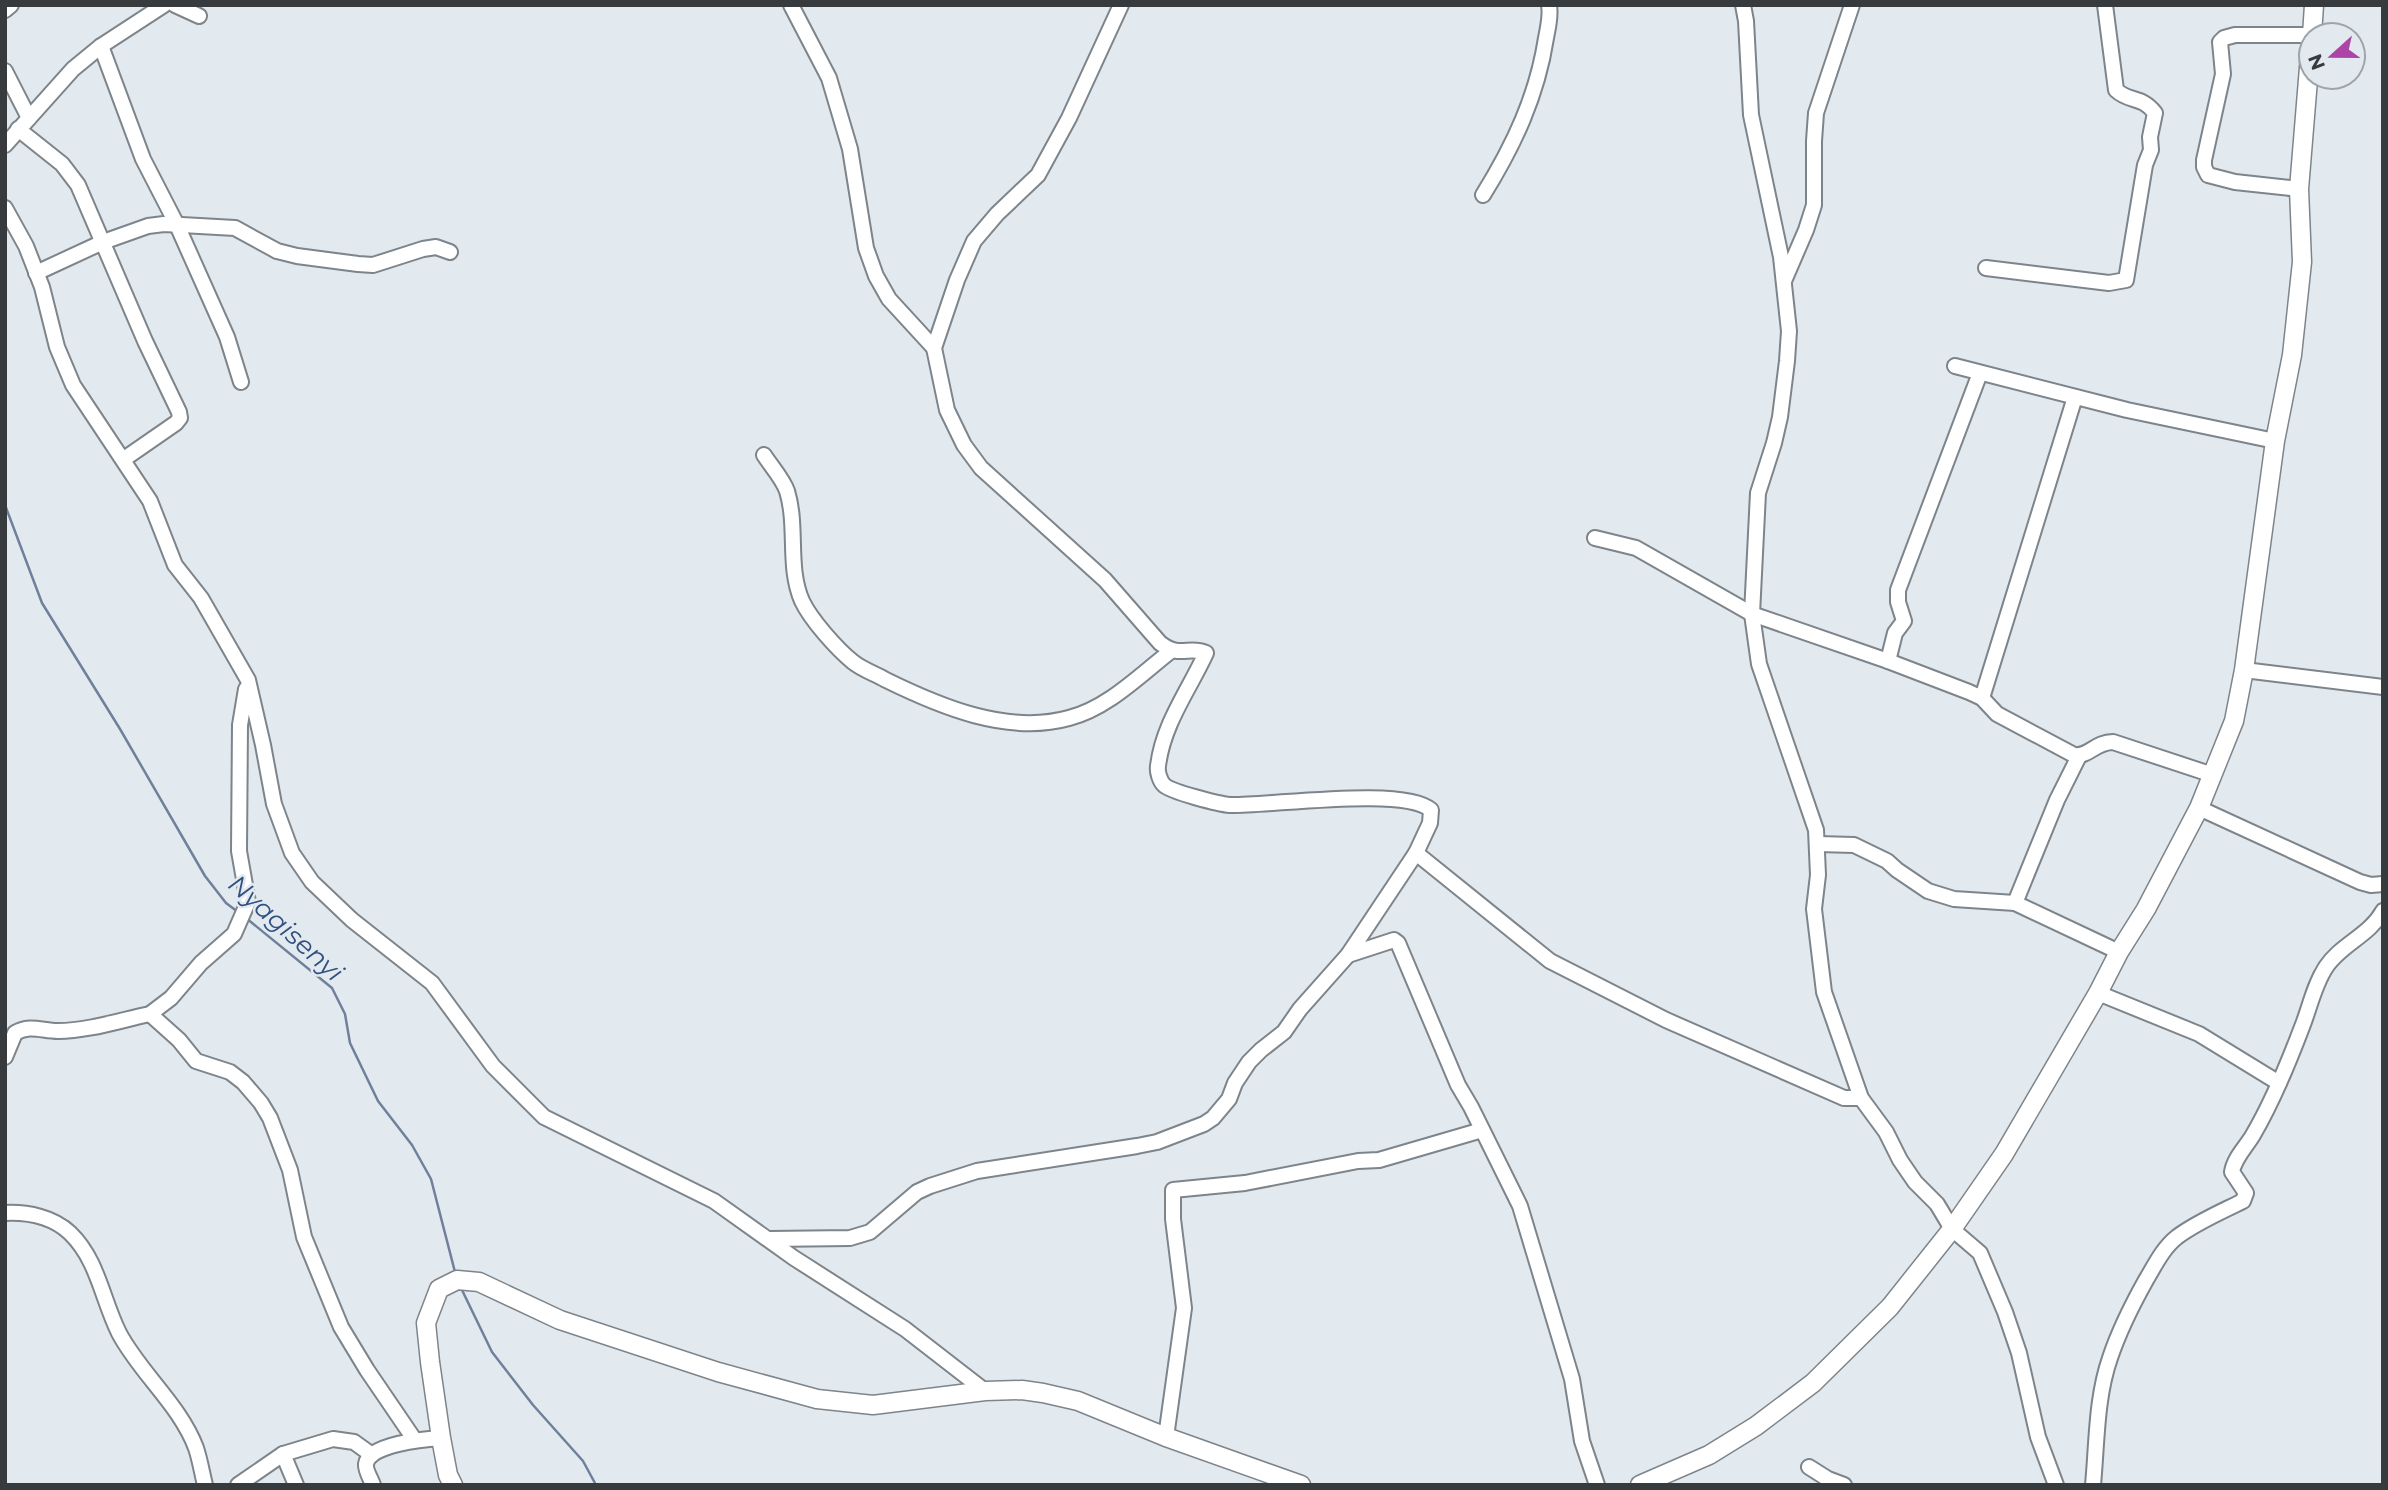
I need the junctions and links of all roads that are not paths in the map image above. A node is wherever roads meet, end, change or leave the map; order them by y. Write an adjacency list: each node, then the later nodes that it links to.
1 (11, 5): 10 (street)
2 (164, 5): 13 (street)
3 (175, 5): 11 (street)
4 (790, 5): 28 (street)
5 (1121, 5): 28 (street)
6 (1549, 5): 20 (street)
7 (1743, 5): 27 (street)
8 (1852, 5): 27 (street)
9 (2105, 5): 25 (street)
10 (5, 10)
11 (198, 16)
12 (2297, 35): 19 (street)
13 (101, 46): 16 (street); 22 (street)
14 (5, 71): 16 (street)
15 (2307, 91): 19 (main road)
16 (29, 118): 17 (street)
17 (18, 129): 18 (street); 23 (street)
18 (5, 145)
19 (2299, 189): 33 (main road)
20 (1483, 195)
21 (5, 208): 26 (street)
22 (177, 225): 23 (street); 24 (street); 31 (street)
23 (103, 242): 26 (street); 35 (street)
24 (450, 252)
25 (1986, 268)
26 (36, 273): 35 (street)
27 (1784, 282): 37 (street)
28 (934, 348): 38 (street)
29 (1955, 366): 30 (street)
30 (1980, 373): 32 (street); 39 (street)
31 (241, 382)
32 (2075, 397): 33 (street); 43 (street)
33 (2275, 441): 40 (main road)
34 (764, 455): 38 (street)
35 (124, 459): 41 (street)
36 (1595, 538): 37 (street)
37 (1752, 614): 39 (street); 47 (street)
38 (1171, 651): 48 (street)
39 (1888, 661): 43 (street)
40 (2244, 670): 42 (street); 45 (main road)
41 (248, 680): 55 (street); 62 (street)
42 (2383, 687)
43 (1982, 698): 44 (street)
44 (2079, 756): 45 (street); 50 (street)
45 (2213, 775): 46 (main road)
46 (2199, 808): 49 (street); 52 (main road)
47 (1818, 844): 50 (street); 58 (street)
48 (1416, 853): 53 (street); 58 (street)
49 (2383, 884)
50 (2015, 903): 52 (street)
51 (2383, 911): 57 (street)
52 (2119, 952): 54 (main road)
53 (1348, 955): 59 (street); 62 (street)
54 (2098, 993): 57 (street); 61 (main road)
55 (150, 1014): 56 (street); 66 (street)
56 (5, 1057)
57 (2278, 1083): 80 (street)
58 (1861, 1098): 61 (street)
59 (1482, 1130): 64 (street); 76 (street)
60 (5, 1213): 70 (street)
61 (1952, 1229): 77 (main road); 79 (street)
62 (770, 1239): 63 (street)
63 (985, 1391): 64 (main road); 65 (main road)
64 (1166, 1437): 75 (main road)
65 (441, 1438): 66 (street); 74 (main road)
66 (414, 1439): 68 (street)
67 (283, 1454): 68 (street); 71 (street); 72 (street)
68 (372, 1455): 73 (street)
69 (1809, 1467): 78 (street)
70 (205, 1485)
71 (238, 1485)
72 (296, 1485)
73 (373, 1485)
74 (453, 1485)
75 (1301, 1485)
76 (1597, 1485)
77 (1640, 1485)
78 (1844, 1485)
79 (2056, 1485)
80 (2093, 1485)

